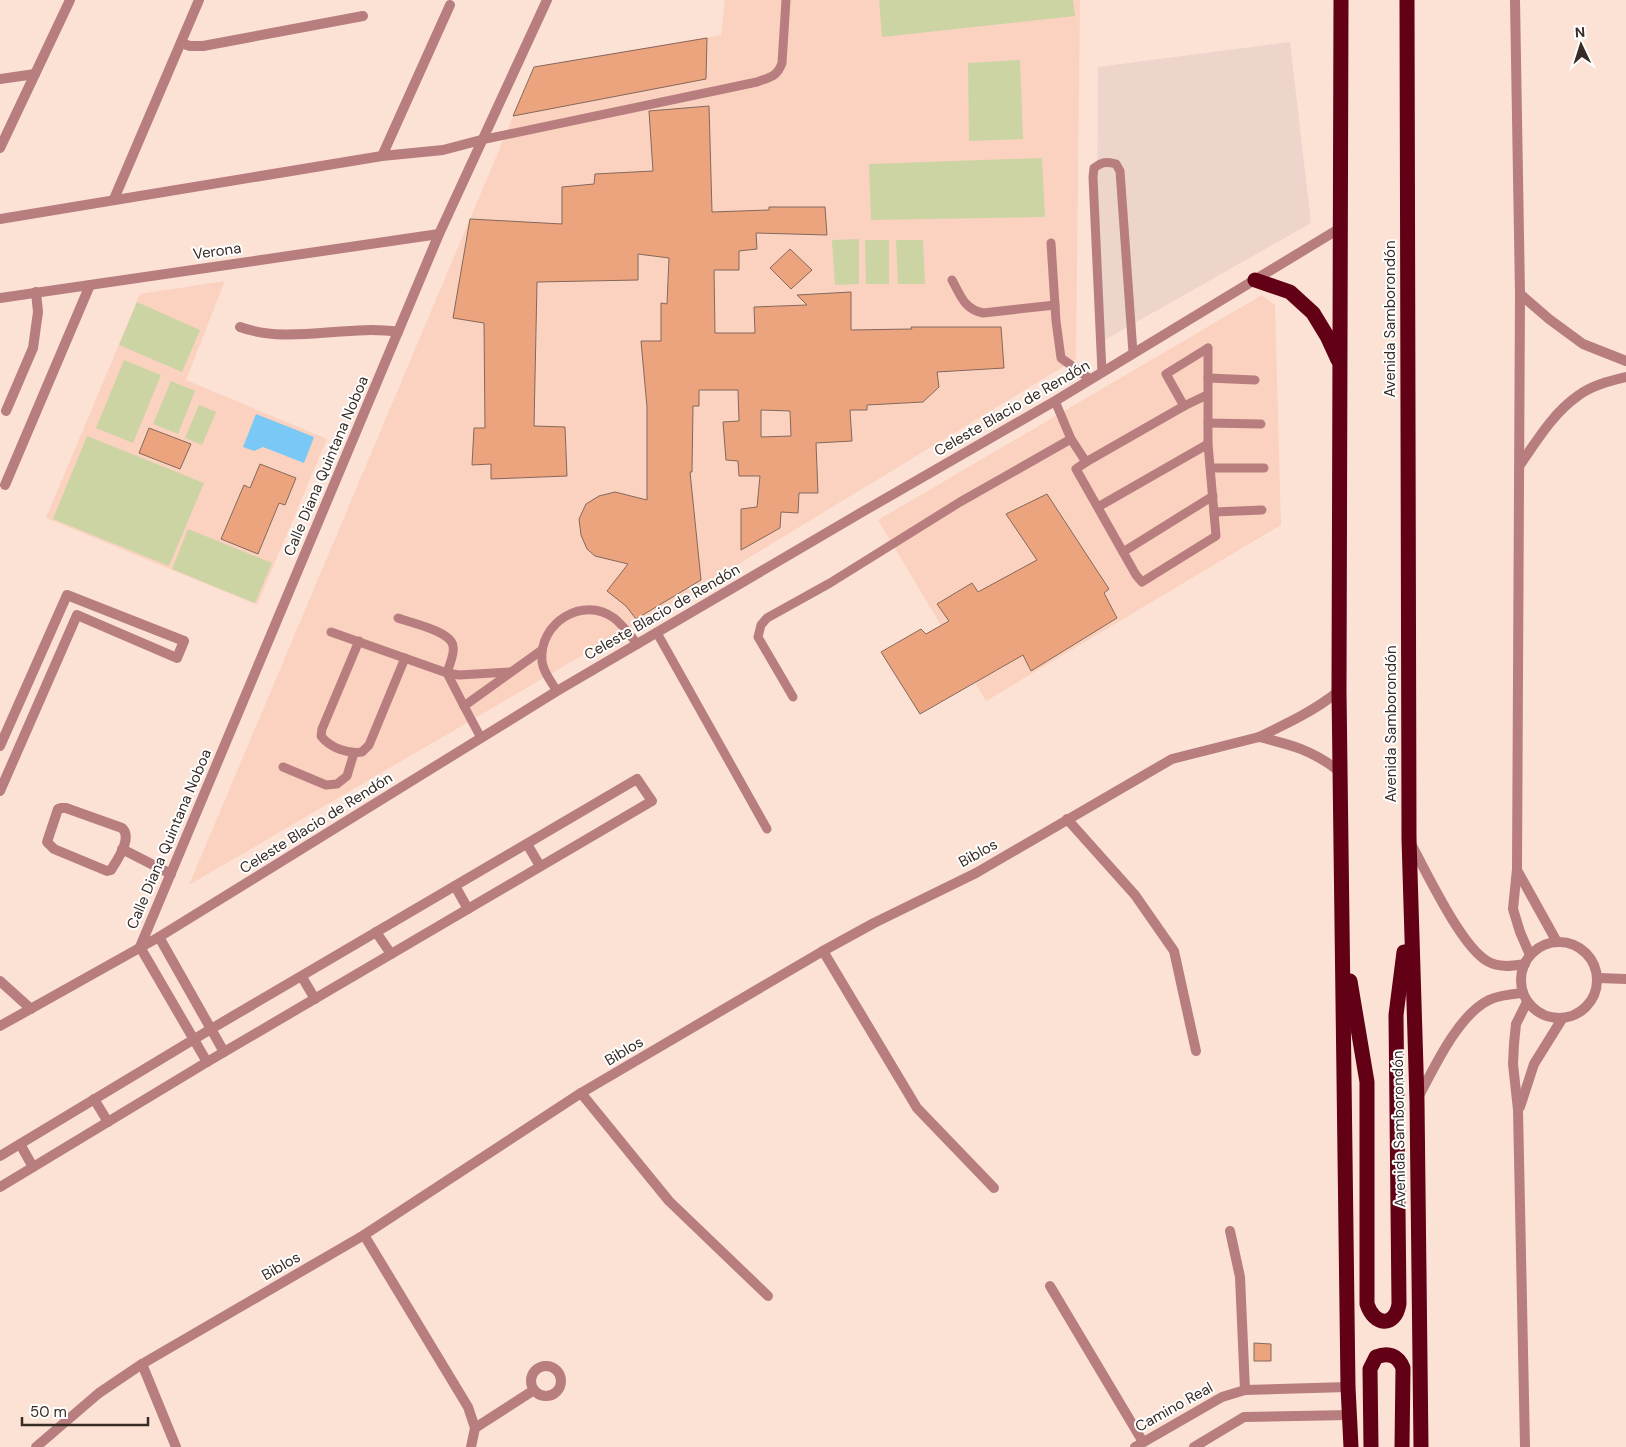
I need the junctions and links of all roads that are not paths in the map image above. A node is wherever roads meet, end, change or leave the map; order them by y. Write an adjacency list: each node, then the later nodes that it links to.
1 (70, 0): 11 (street)
2 (200, 0): 10 (street)
3 (547, 0): 13 (street, Calle Diana Quintana Noboa)
4 (786, 0): 13 (lane)
5 (1341, 0): 18 (highway)
6 (1407, 0): 80 (highway, Avenida Samborondón)
7 (1515, 0): 25 (street)
8 (450, 5): 15 (street)
9 (364, 16): 10 (street)
10 (181, 43): 16 (street)
11 (35, 74): 12 (street); 14 (street)
12 (0, 79)
13 (481, 140): 15 (street); 19 (street, Calle Diana Quintana Noboa)
14 (0, 148)
15 (382, 156): 16 (street)
16 (114, 199): 17 (street)
17 (0, 218)
18 (1342, 227): 22 (street, Celeste Blacio de Rendón); 32 (highway)
19 (439, 234): 23 (street, Verona); 29 (street, Calle Diana Quintana Noboa)
20 (1051, 243): 27 (lane)
21 (952, 280): 27 (lane)
22 (1255, 280): 30 (street, Celeste Blacio de Rendón); 32 (highway)
23 (90, 285): 24 (street, Verona); 50 (street)
24 (36, 292): 26 (street, Verona); 41 (street)
25 (1520, 294): 31 (street); 47 (street)
26 (0, 298)
27 (1055, 305): 36 (lane)
28 (240, 327): 29 (street)
29 (398, 332): 85 (street, Calle Diana Quintana Noboa)
30 (1133, 354): 33 (street, Celeste Blacio de Rendón); 33 (lane)
31 (1626, 361)
32 (1340, 363): 65 (highway)
33 (1102, 372): 36 (street, Celeste Blacio de Rendón)
34 (1626, 377): 47 (street)
35 (1208, 378): 37 (lane); 38 (lane); 40 (lane)
36 (1090, 379): 39 (street, Celeste Blacio de Rendón)
37 (1255, 380)
38 (1207, 395): 40 (lane); 42 (lane)
39 (1055, 401): 44 (lane); 58 (street, Celeste Blacio de Rendón)
40 (1184, 406): 46 (lane)
41 (6, 411)
42 (1208, 423): 43 (lane); 45 (lane)
43 (1261, 424)
44 (1071, 439): 46 (lane); 67 (lane)
45 (1208, 444): 48 (lane); 52 (lane)
46 (1086, 462): 52 (lane)
47 (1520, 465): 84 (street)
48 (1211, 468): 49 (lane); 51 (lane)
49 (1264, 468)
50 (5, 485)
51 (1213, 496): 54 (lane); 55 (lane)
52 (1098, 507): 55 (lane)
53 (1262, 510): 54 (lane)
54 (1214, 512): 55 (lane)
55 (1123, 552)
56 (398, 618): 63 (lane)
57 (331, 632): 59 (lane)
58 (657, 633): 60 (street, Celeste Blacio de Rendón); 79 (lane)
59 (359, 641): 62 (lane); 74 (lane)
60 (638, 644): 61 (lane); 66 (street, Celeste Blacio de Rendón)
61 (542, 650): 64 (lane); 66 (lane)
62 (405, 658): 63 (lane); 74 (lane)
63 (447, 672): 64 (lane); 68 (lane)
64 (510, 672): 68 (lane)
65 (1339, 691): 70 (street, Biblos); 76 (highway)
66 (557, 692): 71 (street, Celeste Blacio de Rendón)
67 (793, 697)
68 (464, 706): 71 (lane)
69 (2, 733): 72 (street); 72 (street); 73 (street)
70 (1259, 737): 76 (street, Biblos); 78 (street, Biblos)
71 (481, 738): 91 (street, Celeste Blacio de Rendón)
72 (21, 740): 77 (street)
73 (0, 746)
74 (354, 753): 75 (lane)
75 (283, 767)
76 (1339, 771): 90 (highway)
77 (0, 791)
78 (1067, 819): 94 (street, Biblos); 108 (street)
79 (767, 829)
80 (1409, 839): 87 (highway, Avenida Samborondón); 96 (street)
81 (527, 844): 83 (street); 83 (street); 86 (street)
82 (122, 849): 82 (street); 85 (street)
83 (540, 866): 88 (street)
84 (1517, 869): 92 (street); 96 (street)
85 (171, 874): 93 (street, Calle Diana Quintana Noboa)
86 (454, 886): 88 (street); 89 (street)
87 (1410, 904): 90 (highway); 113 (highway, Avenida Samborondón)
88 (468, 909): 95 (street)
89 (376, 932): 95 (street); 97 (street)
90 (1342, 933): 126 (highway)
91 (159, 937): 93 (street, Celeste Blacio de Rendón); 106 (street)
92 (1557, 942): 96 (street); 98 (street)
93 (140, 946): 103 (street, Celeste Blacio de Rendón); 107 (street)
94 (823, 951): 111 (street, Biblos); 120 (street)
95 (391, 954): 102 (street)
96 (1527, 960): 101 (street)
97 (302, 977): 102 (street); 106 (street)
98 (1598, 978): 99 (street); 104 (street)
99 (1626, 979)
100 (0, 981): 103 (street)
101 (1525, 997): 104 (street); 113 (street); 114 (street)
102 (315, 999): 109 (street)
103 (30, 1009): 105 (street, Celeste Blacio de Rendón)
104 (1562, 1019): 114 (street)
105 (0, 1026)
106 (211, 1029): 107 (street); 109 (street)
107 (194, 1040): 110 (street); 112 (street)
108 (1196, 1051)
109 (224, 1052): 110 (street)
110 (207, 1062): 115 (street)
111 (581, 1093): 122 (street, Biblos); 124 (street)
112 (94, 1100): 115 (street); 116 (street)
113 (1417, 1101): 139 (highway, Avenida Samborondón)
114 (1518, 1110): 140 (street)
115 (108, 1122): 118 (street)
116 (20, 1144): 117 (street); 118 (street)
117 (0, 1156)
118 (33, 1167): 119 (street)
119 (0, 1188)
120 (994, 1188)
121 (1230, 1231): 128 (street)
122 (364, 1235): 125 (street, Biblos); 130 (street)
123 (1050, 1286): 131 (street)
124 (768, 1296)
125 (142, 1364): 132 (street, Biblos); 133 (street)
126 (1348, 1386): 128 (street, Camino Real); 129 (highway)
127 (534, 1390): 130 (street)
128 (1245, 1390): 131 (street, Camino Real)
129 (1350, 1415): 135 (street); 136 (highway)
130 (475, 1428): 134 (street)
131 (1139, 1445)
132 (36, 1447)
133 (176, 1447)
134 (471, 1447)
135 (1194, 1447)
136 (1351, 1447)
137 (1371, 1447): 138 (highway)
138 (1402, 1447)
139 (1421, 1447)
140 (1525, 1447)

